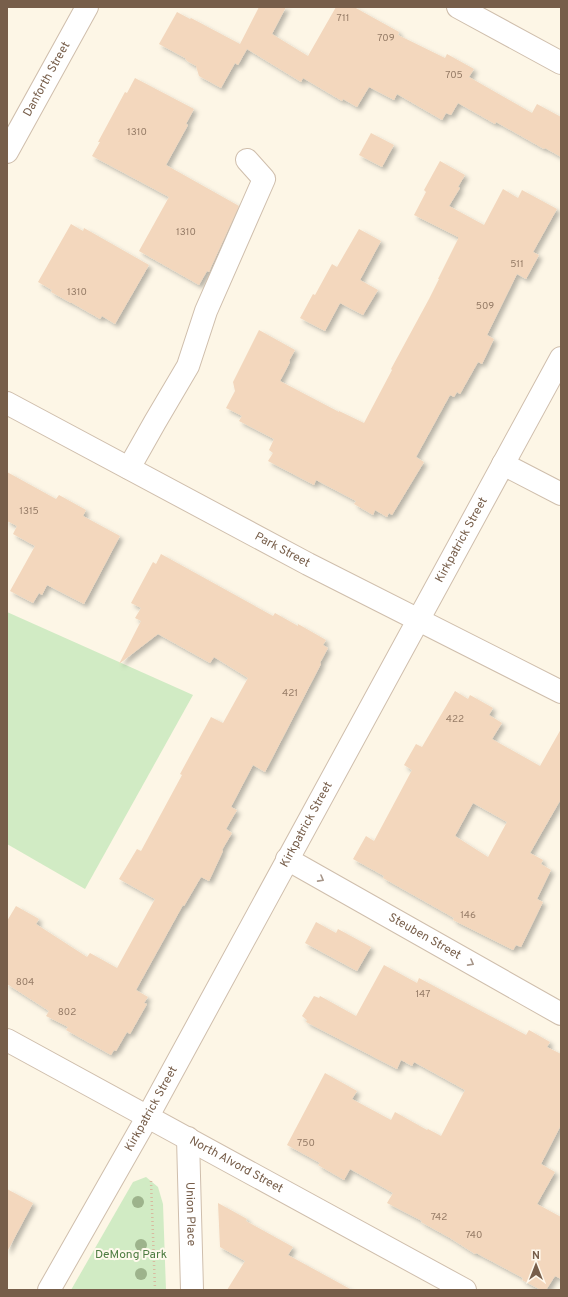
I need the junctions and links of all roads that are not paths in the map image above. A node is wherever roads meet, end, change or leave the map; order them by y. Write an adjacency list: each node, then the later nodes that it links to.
1 (87, 7): 4 (street, Danforth Street)
2 (458, 7): 3 (street)
3 (561, 63)
4 (7, 152)
5 (247, 160): 9 (street)
6 (561, 358): 8 (street, Kirkpatrick Street)
7 (7, 403): 9 (street, Park Street)
8 (503, 464): 10 (street); 11 (street, Kirkpatrick Street)
9 (129, 468): 11 (street, Park Street)
10 (561, 494)
11 (418, 619): 12 (street, Park Street); 13 (street, Kirkpatrick Street)
12 (561, 692)
13 (288, 859): 14 (street, Steuben Street, one-way to 14); 16 (street, Kirkpatrick Street)
14 (561, 1014)
15 (7, 1040): 16 (street, North Alvord Street)
16 (148, 1116): 17 (street, North Alvord Street); 18 (street, Kirkpatrick Street)
17 (188, 1138): 19 (street, Union Place); 20 (street, North Alvord Street)
18 (49, 1290)
19 (192, 1290)
20 (466, 1290)

